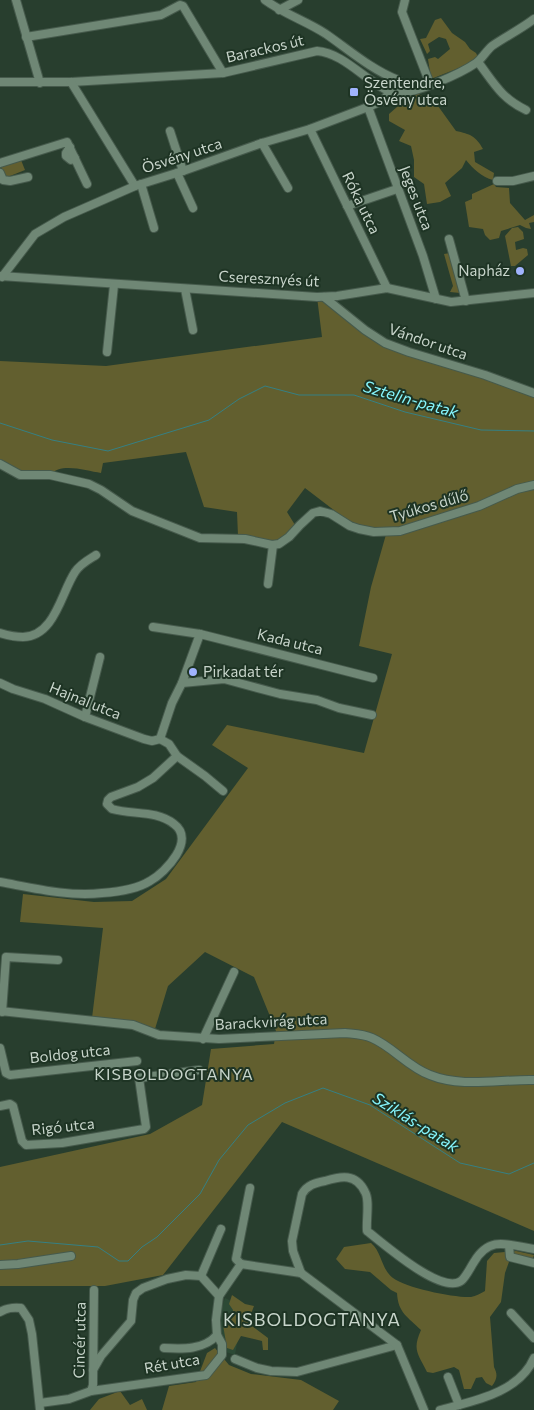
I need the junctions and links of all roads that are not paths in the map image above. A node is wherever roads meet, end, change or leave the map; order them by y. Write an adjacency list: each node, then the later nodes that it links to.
1 (16, 0): 7 (street)
2 (265, 0): 5 (street)
3 (298, 0): 5 (street)
4 (405, 0): 13 (street)
5 (279, 10): 15 (street)
6 (534, 19): 8 (street, Barackos út)
7 (26, 37): 9 (street); 12 (street)
8 (478, 62): 13 (street, Barackos út); 17 (street)
9 (223, 73): 11 (street, Barackos út); 14 (street, Barackos út)
10 (0, 82): 12 (street, Barackos út)
11 (71, 82): 12 (street, Barackos út); 28 (street)
12 (40, 83)
13 (430, 84): 15 (street, Barackos út)
14 (390, 92): 15 (street, Barackos út); 16 (street, Ösvény utca)
15 (399, 93)
16 (368, 107): 18 (street, Ösvény utca); 30 (street, Jeges utca)
17 (526, 110)
18 (310, 129): 20 (street, Ösvény utca); 31 (street, Róka utca)
19 (170, 131): 22 (street)
20 (262, 143): 22 (street, Ösvény utca); 29 (street)
21 (0, 163): 27 (street)
22 (180, 172): 28 (street, Ösvény utca); 32 (street)
23 (0, 173): 25 (street)
24 (534, 176): 26 (street)
25 (28, 177)
26 (497, 181)
27 (87, 184)
28 (138, 185): 33 (street); 35 (street, Ösvény utca)
29 (288, 188)
30 (397, 189): 31 (street); 41 (street, Jeges utca)
31 (347, 206): 37 (street, Róka utca)
32 (193, 208)
33 (154, 228)
34 (449, 239): 42 (street)
35 (1, 276): 36 (street, Cseresznyés út)
36 (114, 285): 38 (street, Cseresznyés út); 44 (street)
37 (387, 288): 40 (street, Cseresznyés út); 41 (street, Cseresznyés út)
38 (185, 289): 40 (street, Cseresznyés út); 43 (street)
39 (534, 293): 42 (street, Cseresznyés út)
40 (324, 296): 45 (street, Vándor utca)
41 (436, 299): 42 (street, Cseresznyés út)
42 (466, 301)
43 (193, 330)
44 (107, 352)
45 (534, 393)
46 (0, 464): 48 (street)
47 (534, 485): 48 (street, Tyúkos dűlő)
48 (273, 545): 50 (street)
49 (96, 555): 52 (street)
50 (268, 584)
51 (153, 627): 53 (street, Kada utca)
52 (0, 633)
53 (200, 634): 55 (street, Kada utca); 57 (street)
54 (100, 658): 59 (street)
55 (373, 678)
56 (0, 682): 59 (street, Hajnal utca)
57 (182, 683): 58 (street); 60 (street)
58 (372, 715)
59 (85, 717): 60 (street, Hajnal utca)
60 (160, 739): 61 (street)
61 (177, 756): 62 (street); 63 (street)
62 (223, 791)
63 (0, 882)
64 (58, 960): 66 (street)
65 (234, 972): 67 (street)
66 (1, 1012): 67 (street, Barackvirág utca)
67 (203, 1039): 71 (street, Barackvirág utca)
68 (0, 1051): 69 (street, Boldog utca)
69 (137, 1061)
70 (199, 1070): 72 (street, Rigó utca)
71 (534, 1080)
72 (0, 1106)
73 (250, 1188): 79 (street)
74 (221, 1229): 82 (street)
75 (509, 1245): 76 (street); 78 (street); 81 (street)
76 (534, 1249)
77 (71, 1256): 80 (street)
78 (534, 1263)
79 (240, 1264): 81 (street); 84 (street, Rét utca)
80 (0, 1265)
81 (301, 1273): 89 (street)
82 (201, 1276): 84 (street); 93 (street)
83 (94, 1290): 93 (street, Cincér utca)
84 (219, 1296): 87 (street, Rét utca)
85 (0, 1312): 97 (street)
86 (511, 1313): 88 (street)
87 (217, 1335): 90 (street); 95 (street, Rét utca)
88 (534, 1338)
89 (397, 1345): 91 (street); 98 (street)
90 (164, 1348)
91 (235, 1358)
92 (534, 1358): 96 (street)
93 (93, 1370): 95 (street, Cincér utca)
94 (448, 1377): 96 (street)
95 (91, 1391): 97 (street)
96 (459, 1405): 99 (street)
97 (40, 1406)
98 (424, 1410)
99 (440, 1410)

